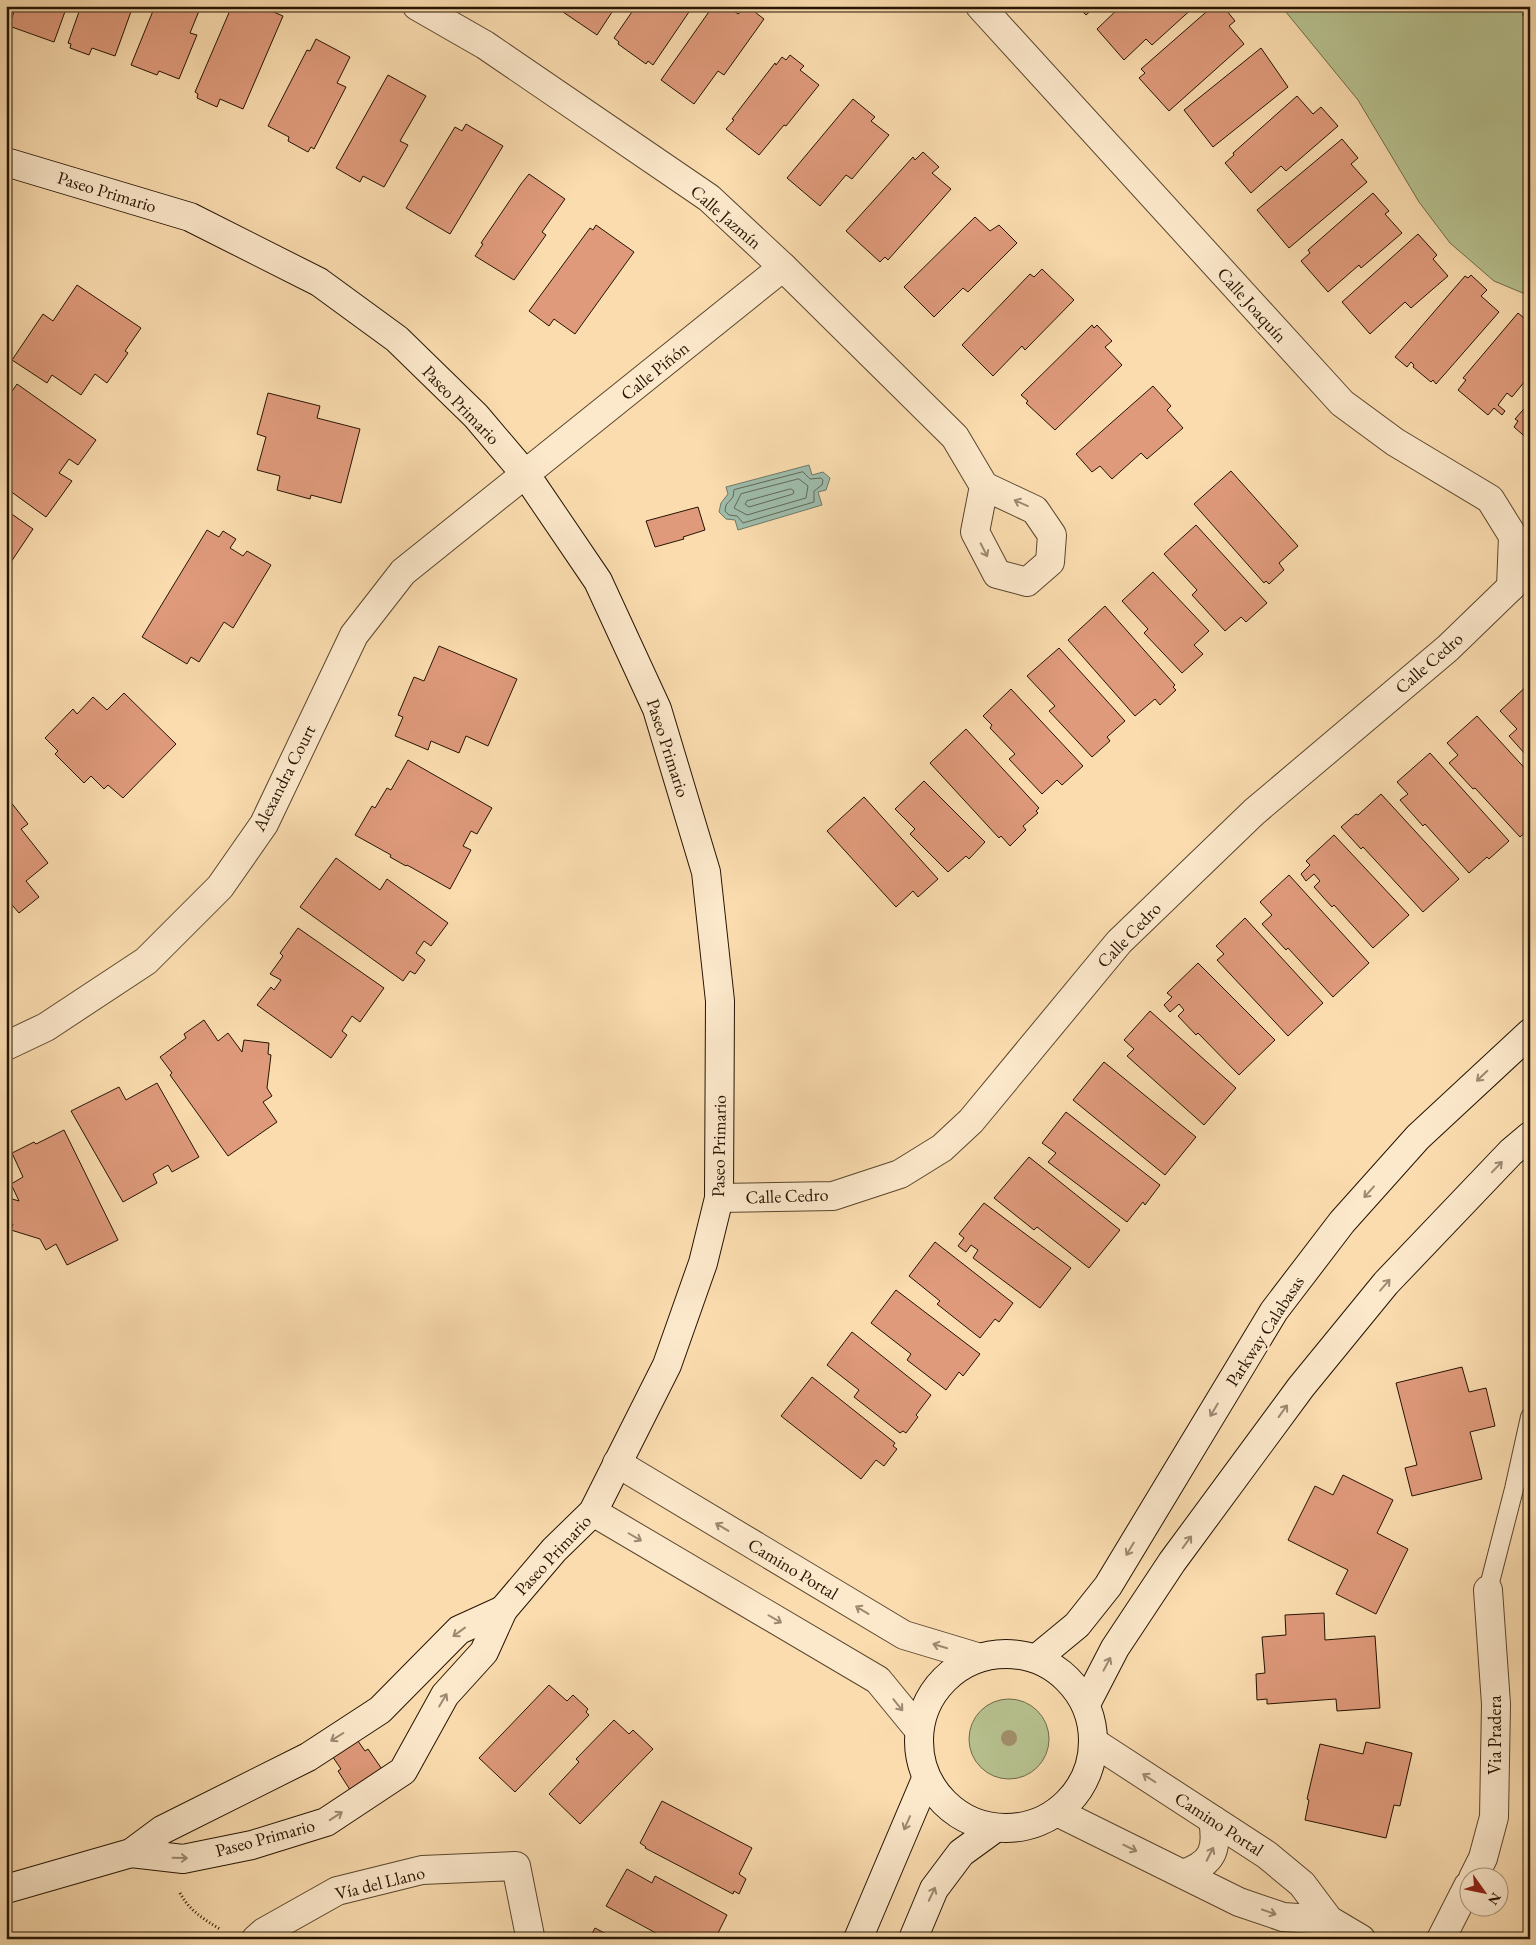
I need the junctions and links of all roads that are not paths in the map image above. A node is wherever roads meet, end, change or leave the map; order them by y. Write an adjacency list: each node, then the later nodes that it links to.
1 (417, 6): 4 (street, Calle Jazmín)
2 (980, 6): 7 (street, Calle Joaquín)
3 (6, 162): 5 (street, Paseo Primario)
4 (783, 267): 5 (street, Calle Piñón); 6 (street, Calle Jazmín)
5 (526, 475): 9 (street, Alexandra Court); 11 (street, Paseo Primario)
6 (984, 486)
7 (1521, 589): 11 (street, Calle Cedro)
8 (1530, 1033): 18 (street, Parkway Calabasas, one-way to 18)
9 (6, 1046)
10 (1530, 1136): 19 (street, one-way to 10)
11 (719, 1198): 13 (street, Paseo Primario)
12 (1530, 1417): 15 (lane)
13 (617, 1463): 14 (street, Paseo Primario); 17 (street, Camino Portal, one-way to 13)
14 (593, 1512): 16 (street, Paseo Primario); 20 (street, one-way to 20)
15 (1488, 1590): 27 (street, Via Pradera)
16 (503, 1610): 26 (street, Paseo Primario, one-way to 26); 26 (street, Paseo Primario, one-way to 16)
17 (977, 1657): 18 (street); 20 (street)
18 (1037, 1658): 19 (street)
19 (1086, 1704): 21 (street)
20 (919, 1730): 22 (street)
21 (1095, 1743): 23 (street); 24 (street, Camino Portal, one-way to 21)
22 (926, 1779): 25 (street); 34 (street, one-way to 34)
23 (1057, 1812): 25 (street); 28 (street, Camino Portal, one-way to 28)
24 (1213, 1820): 28 (street, one-way to 24); 31 (street, Camino Portal)
25 (994, 1828): 35 (street, one-way to 25)
26 (131, 1853): 29 (street, Paseo Primario)
27 (1478, 1868)
28 (1183, 1874): 31 (street, Camino Portal, one-way to 31)
29 (6, 1889)
30 (1458, 1906): 37 (street)
31 (1329, 1920): 36 (street, Camino Portal)
32 (256, 1939): 33 (street, Vía del Llano)
33 (529, 1939)
34 (858, 1939)
35 (913, 1939)
36 (1361, 1939)
37 (1441, 1939)

